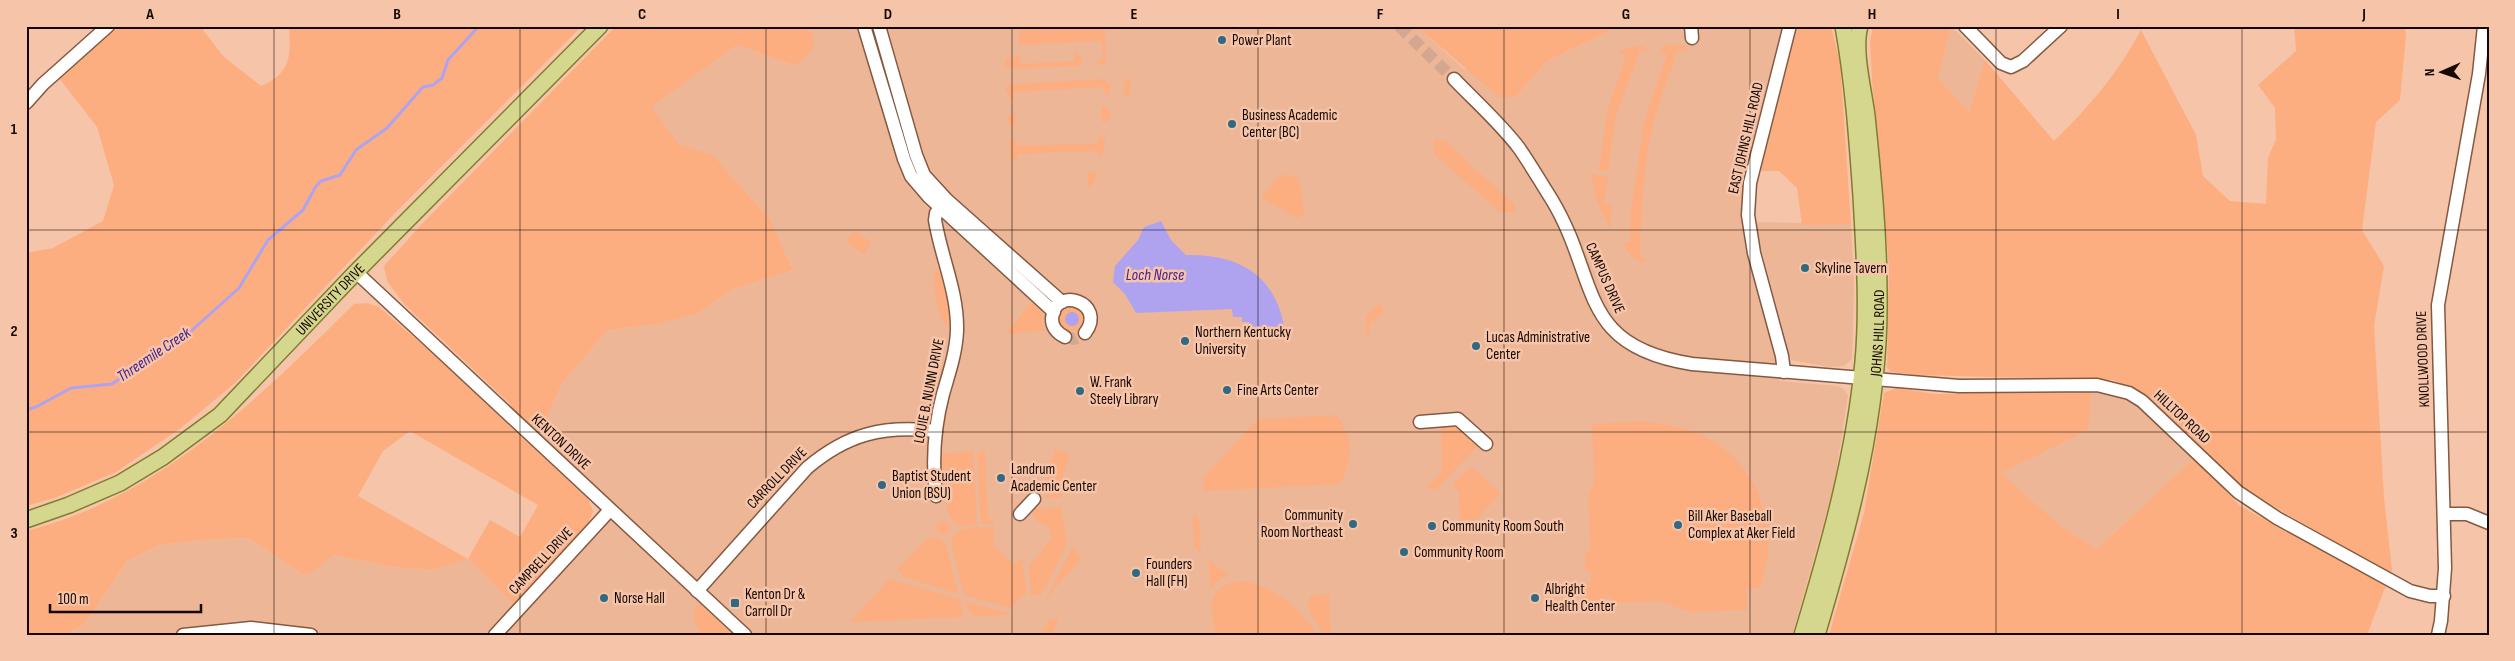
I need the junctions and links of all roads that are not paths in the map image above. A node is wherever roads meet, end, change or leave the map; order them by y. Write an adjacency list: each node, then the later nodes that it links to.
1 (108, 26): 12 (street)
2 (600, 26): 14 (main road, UNIVERSITY DRIVE)
3 (864, 26): 13 (street)
4 (879, 26): 13 (street)
5 (1843, 26): 19 (main road, JOHNS HILL ROAD)
6 (1860, 26): 19 (main road, JOHNS HILL ROAD)
7 (1965, 26): 8 (street)
8 (2061, 26)
9 (2484, 26): 27 (street, KNOLLWOOD DRIVE)
10 (1789, 29): 18 (street, EAST JOHNS HILL ROAD)
11 (1454, 78): 18 (street, CAMPUS DRIVE)
12 (26, 102)
13 (944, 204): 15 (street); 21 (street, LOUIE B. NUNN DRIVE)
14 (356, 272): 25 (street, KENTON DRIVE); 28 (main road, UNIVERSITY DRIVE)
15 (1058, 307): 16 (street); 17 (street)
16 (1085, 333)
17 (1064, 338)
18 (1784, 372): 19 (street, CAMPUS DRIVE)
19 (1868, 379): 31 (street, HILLTOP ROAD); 36 (main road, JOHNS HILL ROAD); 37 (main road, JOHNS HILL ROAD)
20 (1420, 422): 22 (street)
21 (936, 431): 23 (street, LOUIE B. NUNN DRIVE); 30 (street, CARROLL DRIVE)
22 (1486, 444)
23 (936, 496)
24 (1034, 499): 26 (street)
25 (610, 510): 30 (street, KENTON DRIVE); 34 (street, CAMPBELL DRIVE)
26 (1020, 514)
27 (2444, 514): 29 (street); 31 (street, KNOLLWOOD DRIVE)
28 (26, 520)
29 (2489, 523)
30 (697, 591): 35 (street, KENTON DRIVE)
31 (2444, 596): 38 (street, KNOLLWOOD DRIVE)
32 (183, 635): 33 (street)
33 (311, 635)
34 (495, 635)
35 (745, 635)
36 (1802, 635)
37 (1817, 635)
38 (2438, 635)

